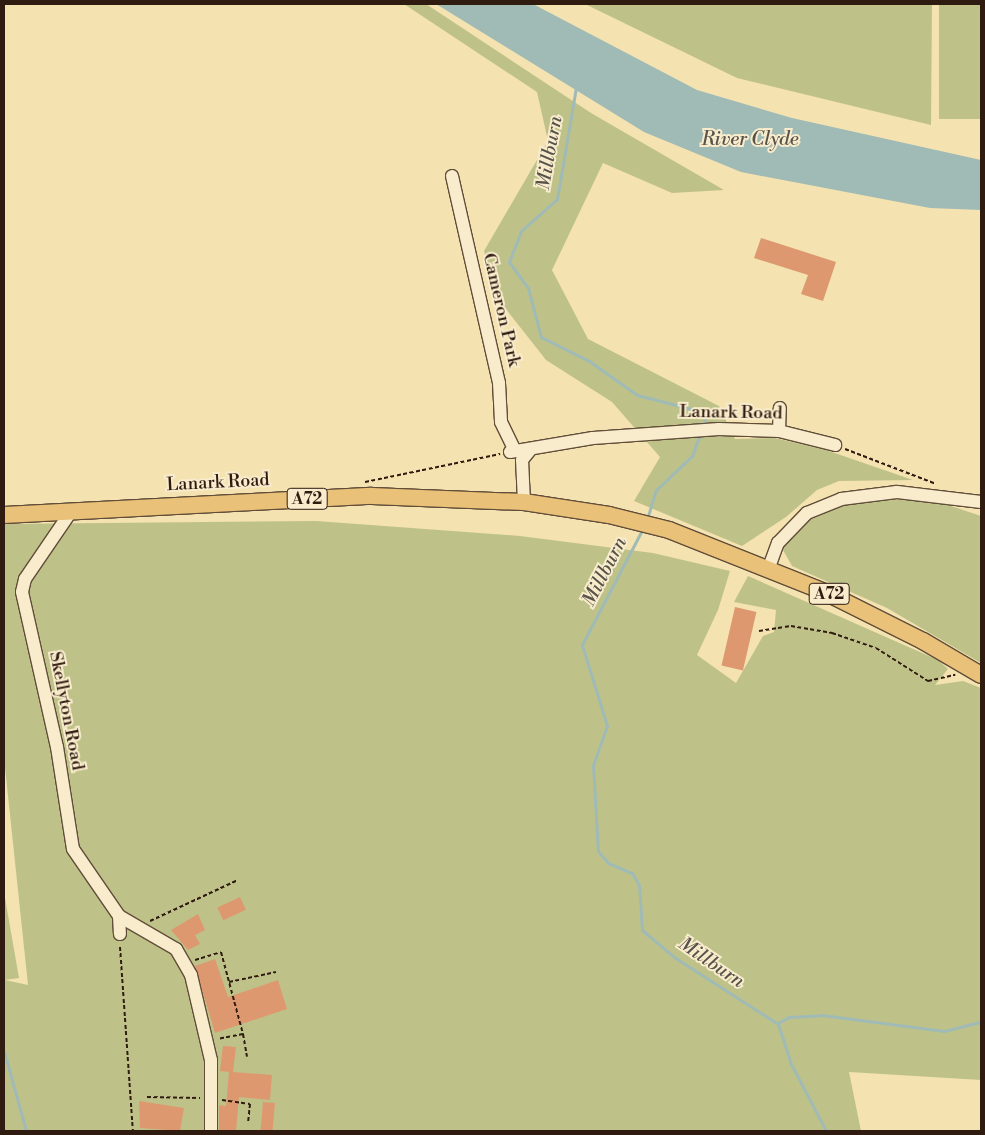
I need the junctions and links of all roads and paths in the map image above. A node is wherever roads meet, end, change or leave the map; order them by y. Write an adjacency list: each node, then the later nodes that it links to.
1 (452, 176): 6 (street, Cameron Park)
2 (780, 408): 3 (street)
3 (779, 431): 4 (street, Lanark Road); 5 (street, Lanark Road)
4 (836, 445): 8 (path)
5 (531, 449): 6 (street, Lanark Road); 9 (street)
6 (513, 452): 7 (path)
7 (358, 483)
8 (937, 484)
9 (524, 502): 11 (main road, Lanark Road / A72); 13 (main road, Lanark Road / A72)
10 (981, 502): 13 (street)
11 (70, 512): 12 (main road, Lanark Road / A72); 18 (street, Skellyton Road)
12 (4, 515)
13 (768, 570): 15 (main road, Lanark Road / A72)
14 (759, 631): 15 (path)
15 (966, 665): 16 (main road, Lanark Road / A72)
16 (981, 676)
17 (238, 880): 19 (path)
18 (119, 916): 19 (street); 20 (street)
19 (143, 928): 21 (street)
20 (120, 934): 27 (path)
21 (185, 963): 23 (path); 25 (street)
22 (276, 972): 23 (path)
23 (229, 982): 24 (path)
24 (243, 1034): 25 (path); 26 (path)
25 (208, 1041): 28 (street)
26 (247, 1058)
27 (133, 1131)
28 (211, 1131)

